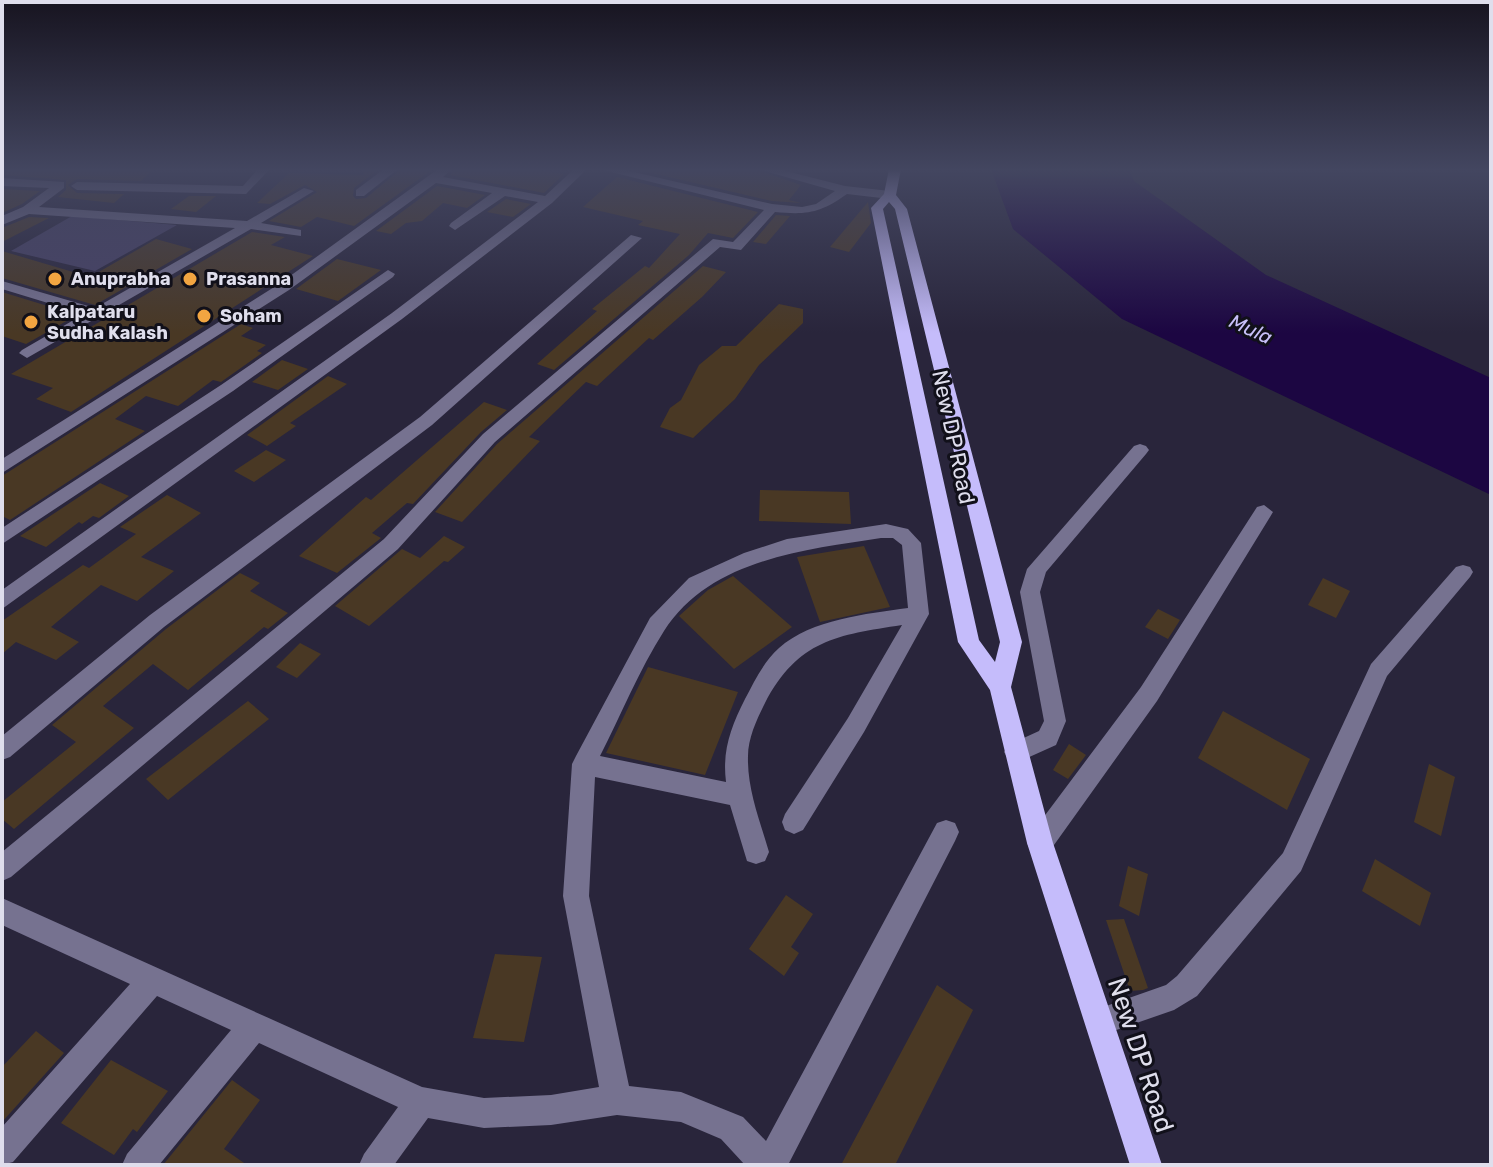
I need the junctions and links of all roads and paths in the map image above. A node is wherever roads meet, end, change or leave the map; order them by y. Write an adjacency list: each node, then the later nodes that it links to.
1 (224, 223): 9 (street)
2 (250, 223): 9 (street)
3 (377, 223): 18 (street)
4 (459, 223): 10 (street)
5 (517, 223): 22 (street)
6 (758, 223): 33 (street)
7 (880, 223): 24 (main road, New DP Road)
8 (902, 223): 24 (main road, New DP Road)
9 (247, 225): 11 (street); 15 (street)
10 (455, 226)
11 (296, 233)
12 (636, 238): 25 (street)
13 (388, 274): 20 (street)
14 (2, 285): 15 (street)
15 (97, 313): 16 (street)
16 (27, 353)
17 (1140, 450): 26 (street)
18 (2, 467)
19 (1264, 512): 31 (street)
20 (2, 537)
21 (1463, 572): 36 (street)
22 (2, 601)
23 (919, 614): 27 (street); 28 (street); 29 (street)
24 (1000, 687): 26 (main road, New DP Road)
25 (2, 750)
26 (1016, 752): 31 (main road, New DP Road)
27 (584, 764): 28 (street); 38 (street)
28 (740, 796): 32 (street)
29 (794, 822)
30 (946, 832): 43 (street)
31 (1040, 843): 36 (main road, New DP Road)
32 (756, 852)
33 (2, 868)
34 (2, 911): 35 (street)
35 (151, 981): 37 (street); 40 (street)
36 (1099, 1022): 44 (main road, New DP Road)
37 (253, 1027): 39 (street); 41 (street)
38 (617, 1100): 39 (street); 43 (street)
39 (421, 1102): 42 (street)
40 (2, 1151)
41 (138, 1165)
42 (375, 1165)
43 (769, 1165)
44 (1146, 1165)

